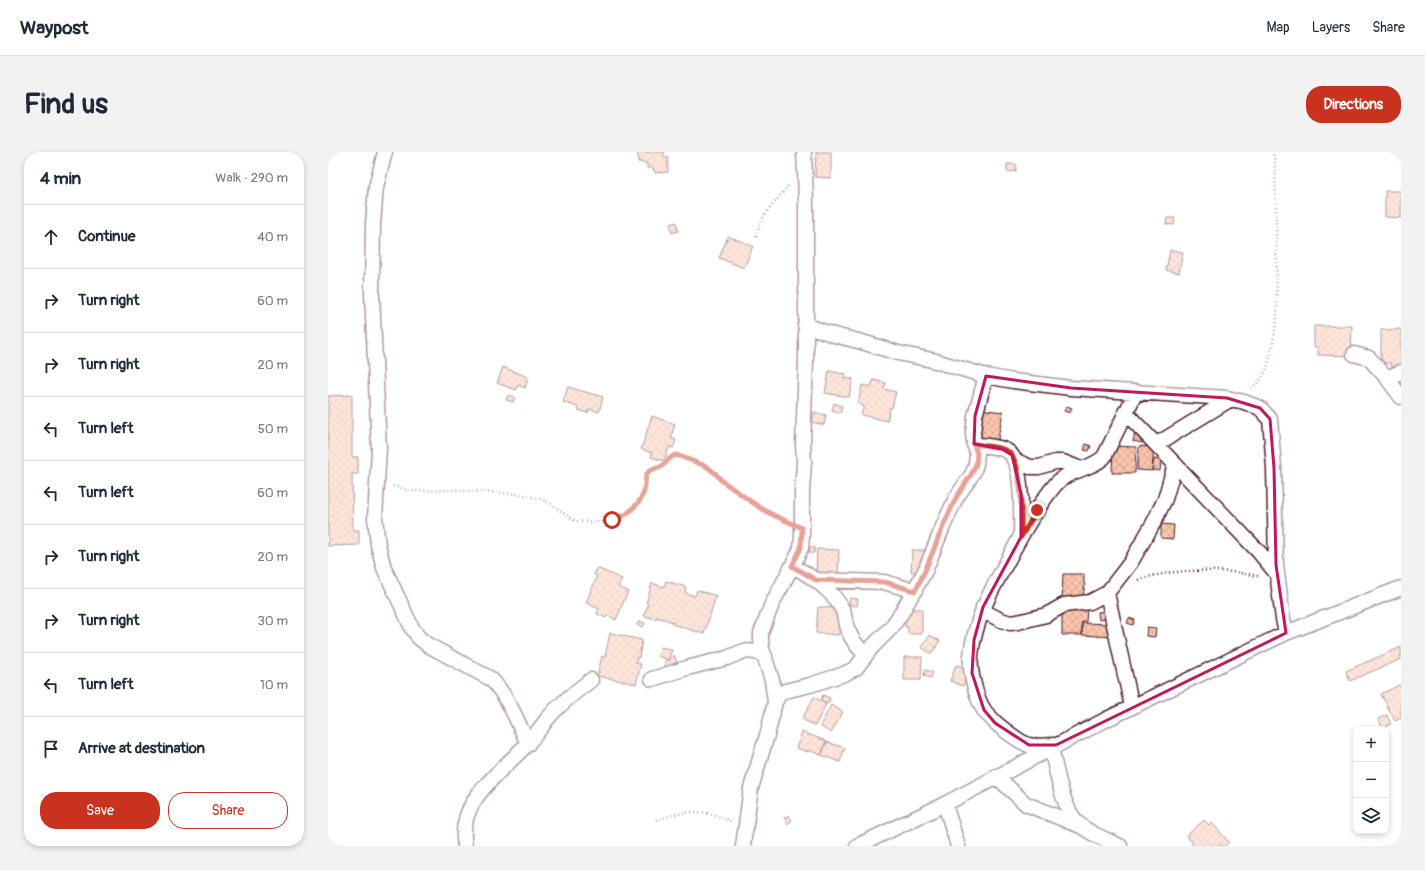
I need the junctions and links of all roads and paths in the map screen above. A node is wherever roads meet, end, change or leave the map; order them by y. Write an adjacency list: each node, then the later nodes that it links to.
1 (385, 152): 20 (street)
2 (1273, 152): 10 (path)
3 (805, 158): 4 (path); 5 (street)
4 (756, 237)
5 (805, 325): 8 (street); 21 (street)
6 (1354, 354): 9 (street)
7 (1401, 372): 9 (street)
8 (986, 376): 11 (street); 15 (street)
9 (1387, 378): 12 (street)
10 (1250, 389)
11 (1136, 392): 13 (street); 14 (street)
12 (1401, 397)
13 (1231, 399): 16 (street); 24 (street)
14 (1125, 412): 16 (street); 19 (street)
15 (974, 444): 17 (street); 28 (street)
16 (1156, 444): 18 (street)
17 (1014, 460): 19 (street); 22 (street)
18 (1175, 464): 24 (street); 29 (street)
19 (1081, 469): 22 (street)
20 (377, 483): 21 (path); 38 (street)
21 (802, 528): 23 (street)
22 (1021, 537): 30 (street)
23 (792, 566): 25 (street); 33 (street)
24 (1277, 577): 26 (path); 31 (street)
25 (816, 580): 28 (street); 32 (street)
26 (1136, 580)
27 (1401, 588): 31 (street)
28 (915, 591): 32 (street)
29 (1107, 593): 30 (street); 37 (street)
30 (983, 607): 39 (street)
31 (1286, 633): 37 (street)
32 (866, 655): 36 (street)
33 (765, 656): 35 (street); 36 (street)
34 (591, 680): 38 (street)
35 (652, 680)
36 (775, 702): 43 (street)
37 (1132, 707): 39 (street)
38 (528, 744): 45 (street)
39 (1053, 746): 40 (street); 44 (street)
40 (996, 776): 41 (street); 44 (street)
41 (945, 804): 47 (street); 48 (street)
42 (656, 820): 43 (path)
43 (745, 826): 46 (street)
44 (1087, 829): 49 (street)
45 (465, 846)
46 (743, 846)
47 (857, 846)
48 (958, 846)
49 (1120, 846)

